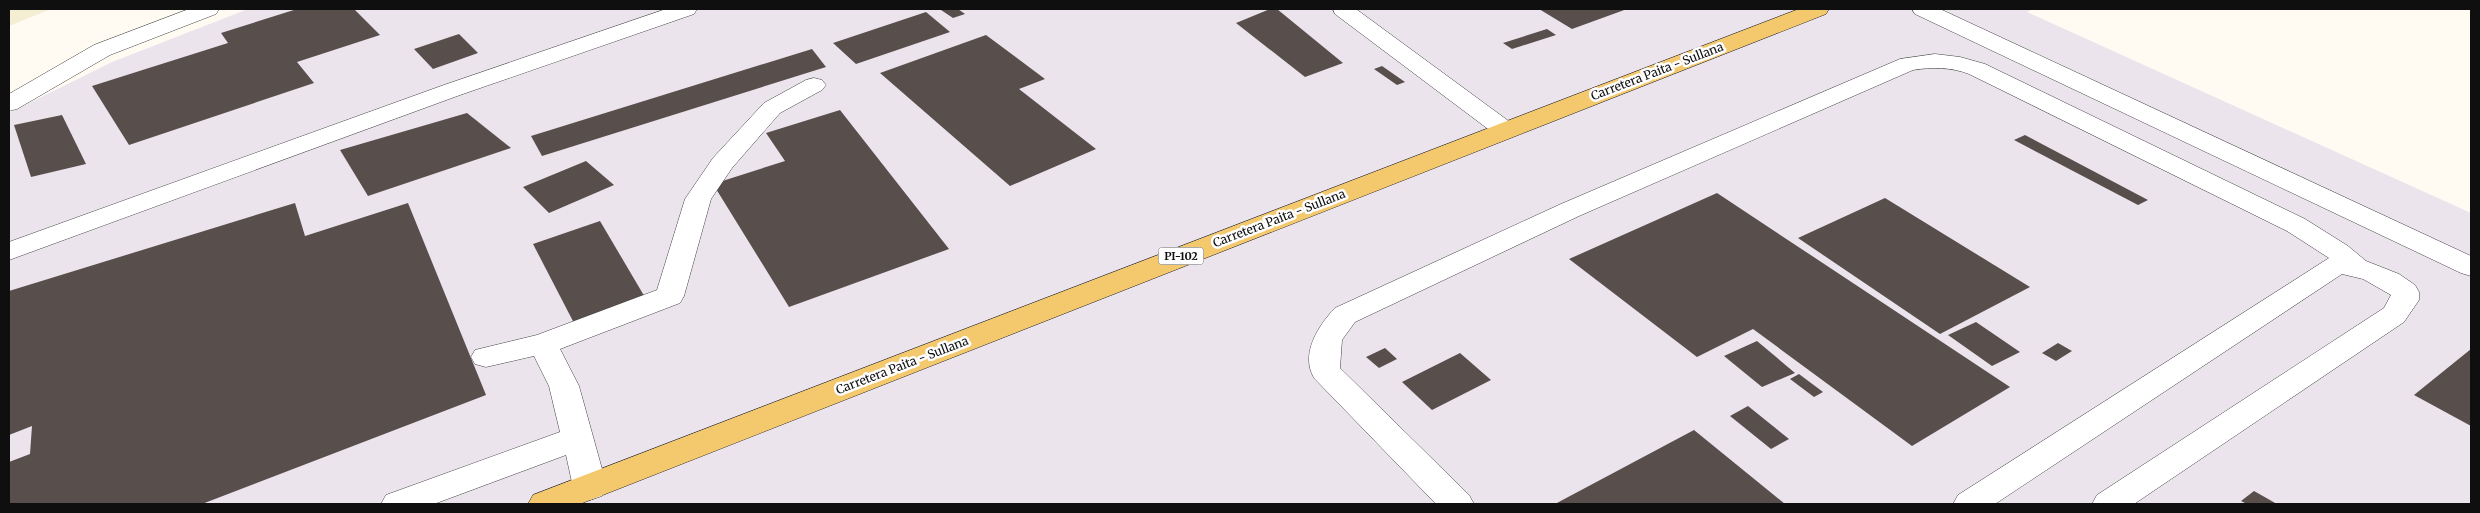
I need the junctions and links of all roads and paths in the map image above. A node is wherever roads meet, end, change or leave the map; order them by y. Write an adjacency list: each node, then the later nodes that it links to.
1 (208, 9): 7 (street)
2 (686, 9): 9 (street)
3 (1343, 9): 8 (street)
4 (1818, 9): 8 (main road, Carretera Paita - Sullana / PI-102)
5 (1923, 9): 11 (street)
6 (814, 85): 12 (street)
7 (9, 104)
8 (1504, 130): 15 (main road, Carretera Paita - Sullana / PI-102)
9 (9, 251)
10 (2356, 267): 18 (street); 19 (street); 20 (street)
11 (2471, 267)
12 (543, 344): 13 (street); 14 (street)
13 (486, 357)
14 (576, 439): 15 (street); 16 (street)
15 (590, 486): 17 (main road, Carretera Paita - Sullana / PI-102)
16 (398, 504)
17 (545, 504)
18 (1458, 504)
19 (1970, 504)
20 (2109, 504)

